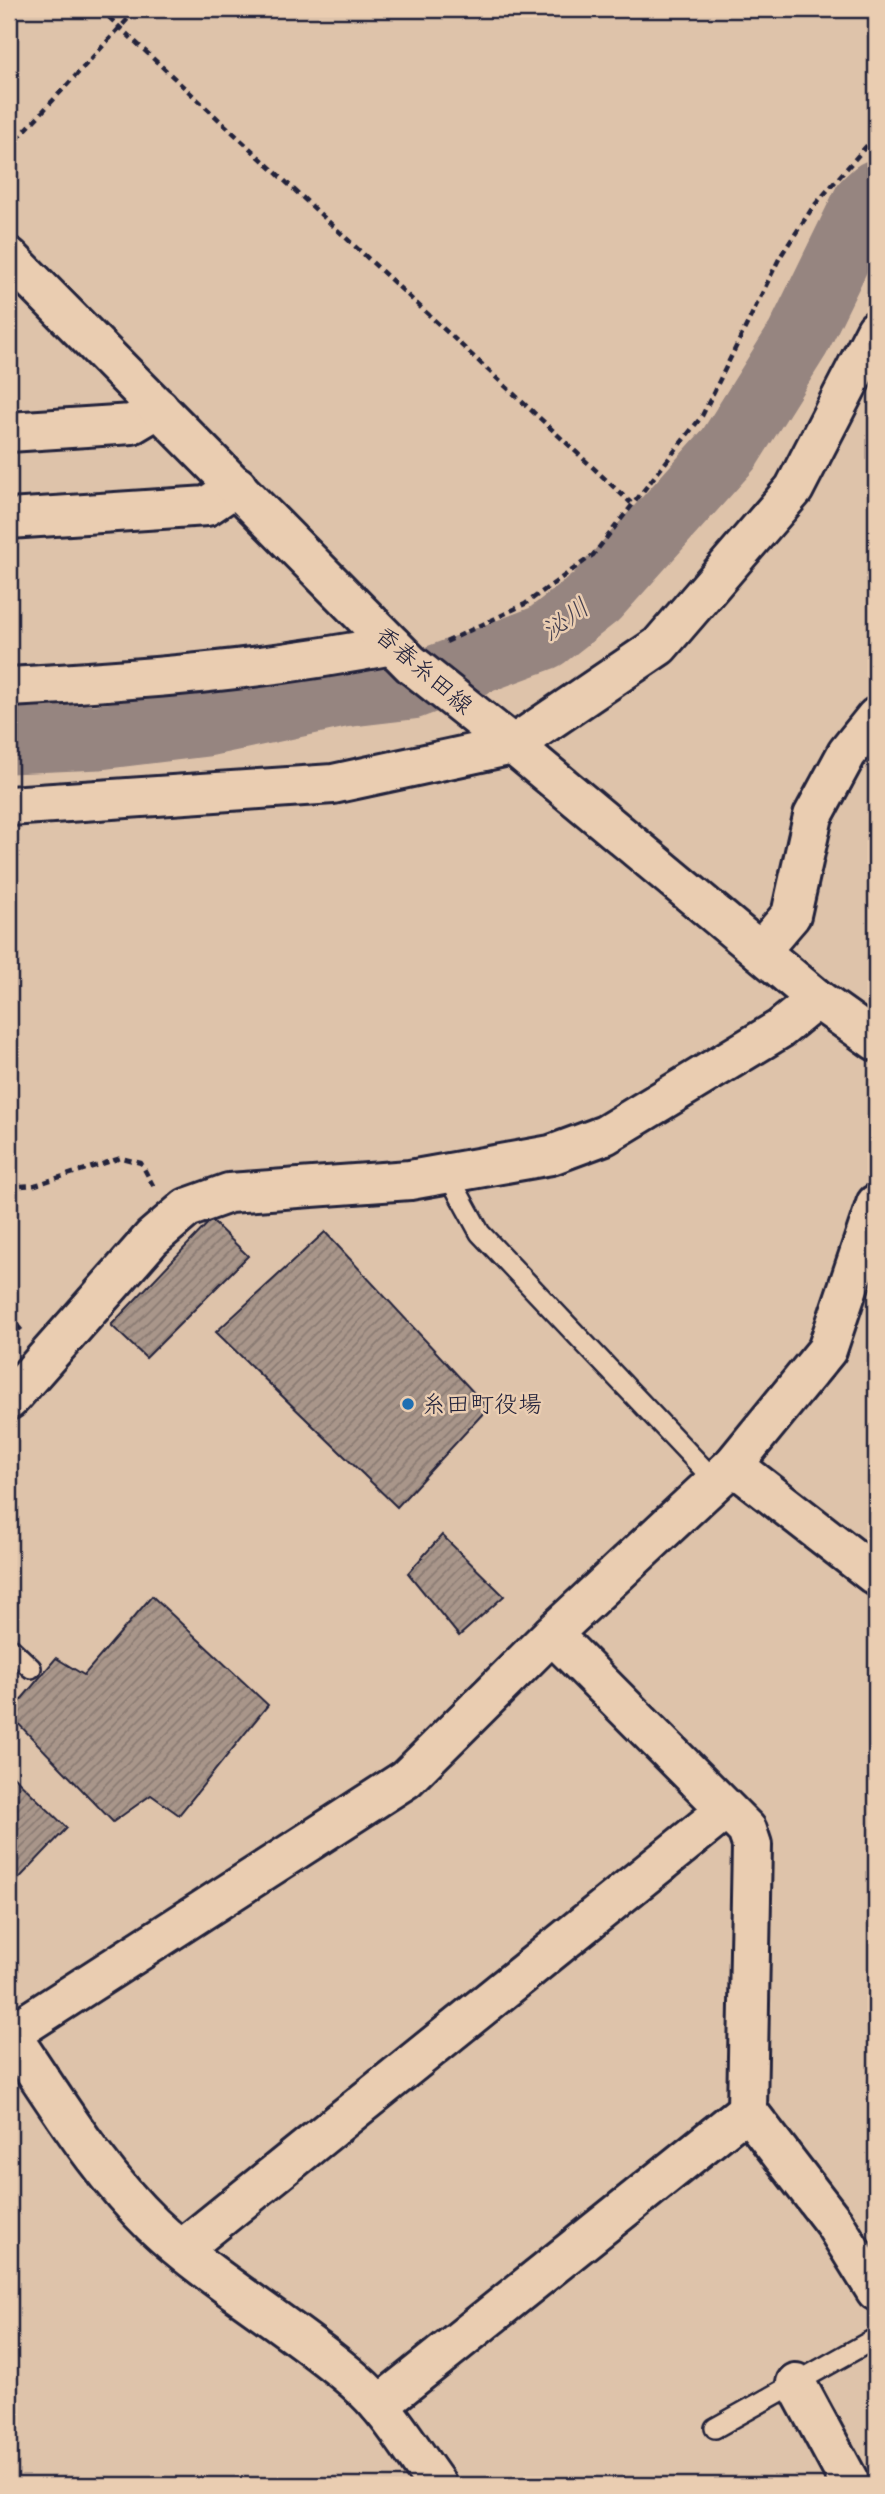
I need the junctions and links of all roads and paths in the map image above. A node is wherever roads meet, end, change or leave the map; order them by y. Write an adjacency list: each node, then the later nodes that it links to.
1 (100, 9): 3 (path)
2 (137, 9): 3 (path)
3 (120, 27): 5 (path); 11 (path)
4 (876, 135): 11 (path)
5 (9, 148)
6 (9, 257): 8 (street, 香春糸田線)
7 (876, 330): 16 (street)
8 (159, 408): 9 (street); 10 (street, 香春糸田線)
9 (9, 432)
10 (237, 486): 12 (street); 13 (street, 香春糸田線)
11 (631, 503): 13 (path)
12 (9, 519)
13 (402, 654): 14 (street); 16 (street, 香春糸田線)
14 (9, 687)
15 (876, 717): 18 (street)
16 (513, 745): 17 (street); 18 (street, 香春糸田線)
17 (9, 806)
18 (760, 951): 19 (street, 香春糸田線)
19 (817, 999): 20 (street, 香春糸田線); 21 (street)
20 (876, 1041)
21 (447, 1173): 24 (street); 26 (lane)
22 (9, 1186): 24 (path)
23 (876, 1204): 26 (street)
24 (180, 1214): 25 (street)
25 (9, 1400)
26 (724, 1473): 27 (street); 28 (street)
27 (876, 1576)
28 (552, 1634): 31 (street); 32 (street)
29 (9, 1647): 30 (lane)
30 (31, 1668)
31 (726, 1810): 33 (street); 34 (street)
32 (10, 2035): 34 (street)
33 (747, 2110): 35 (street); 38 (street)
34 (182, 2249): 38 (street)
35 (874, 2282)
36 (876, 2337): 37 (lane)
37 (796, 2383): 39 (lane); 41 (street)
38 (379, 2405): 40 (street)
39 (715, 2428)
40 (436, 2485)
41 (851, 2485)

